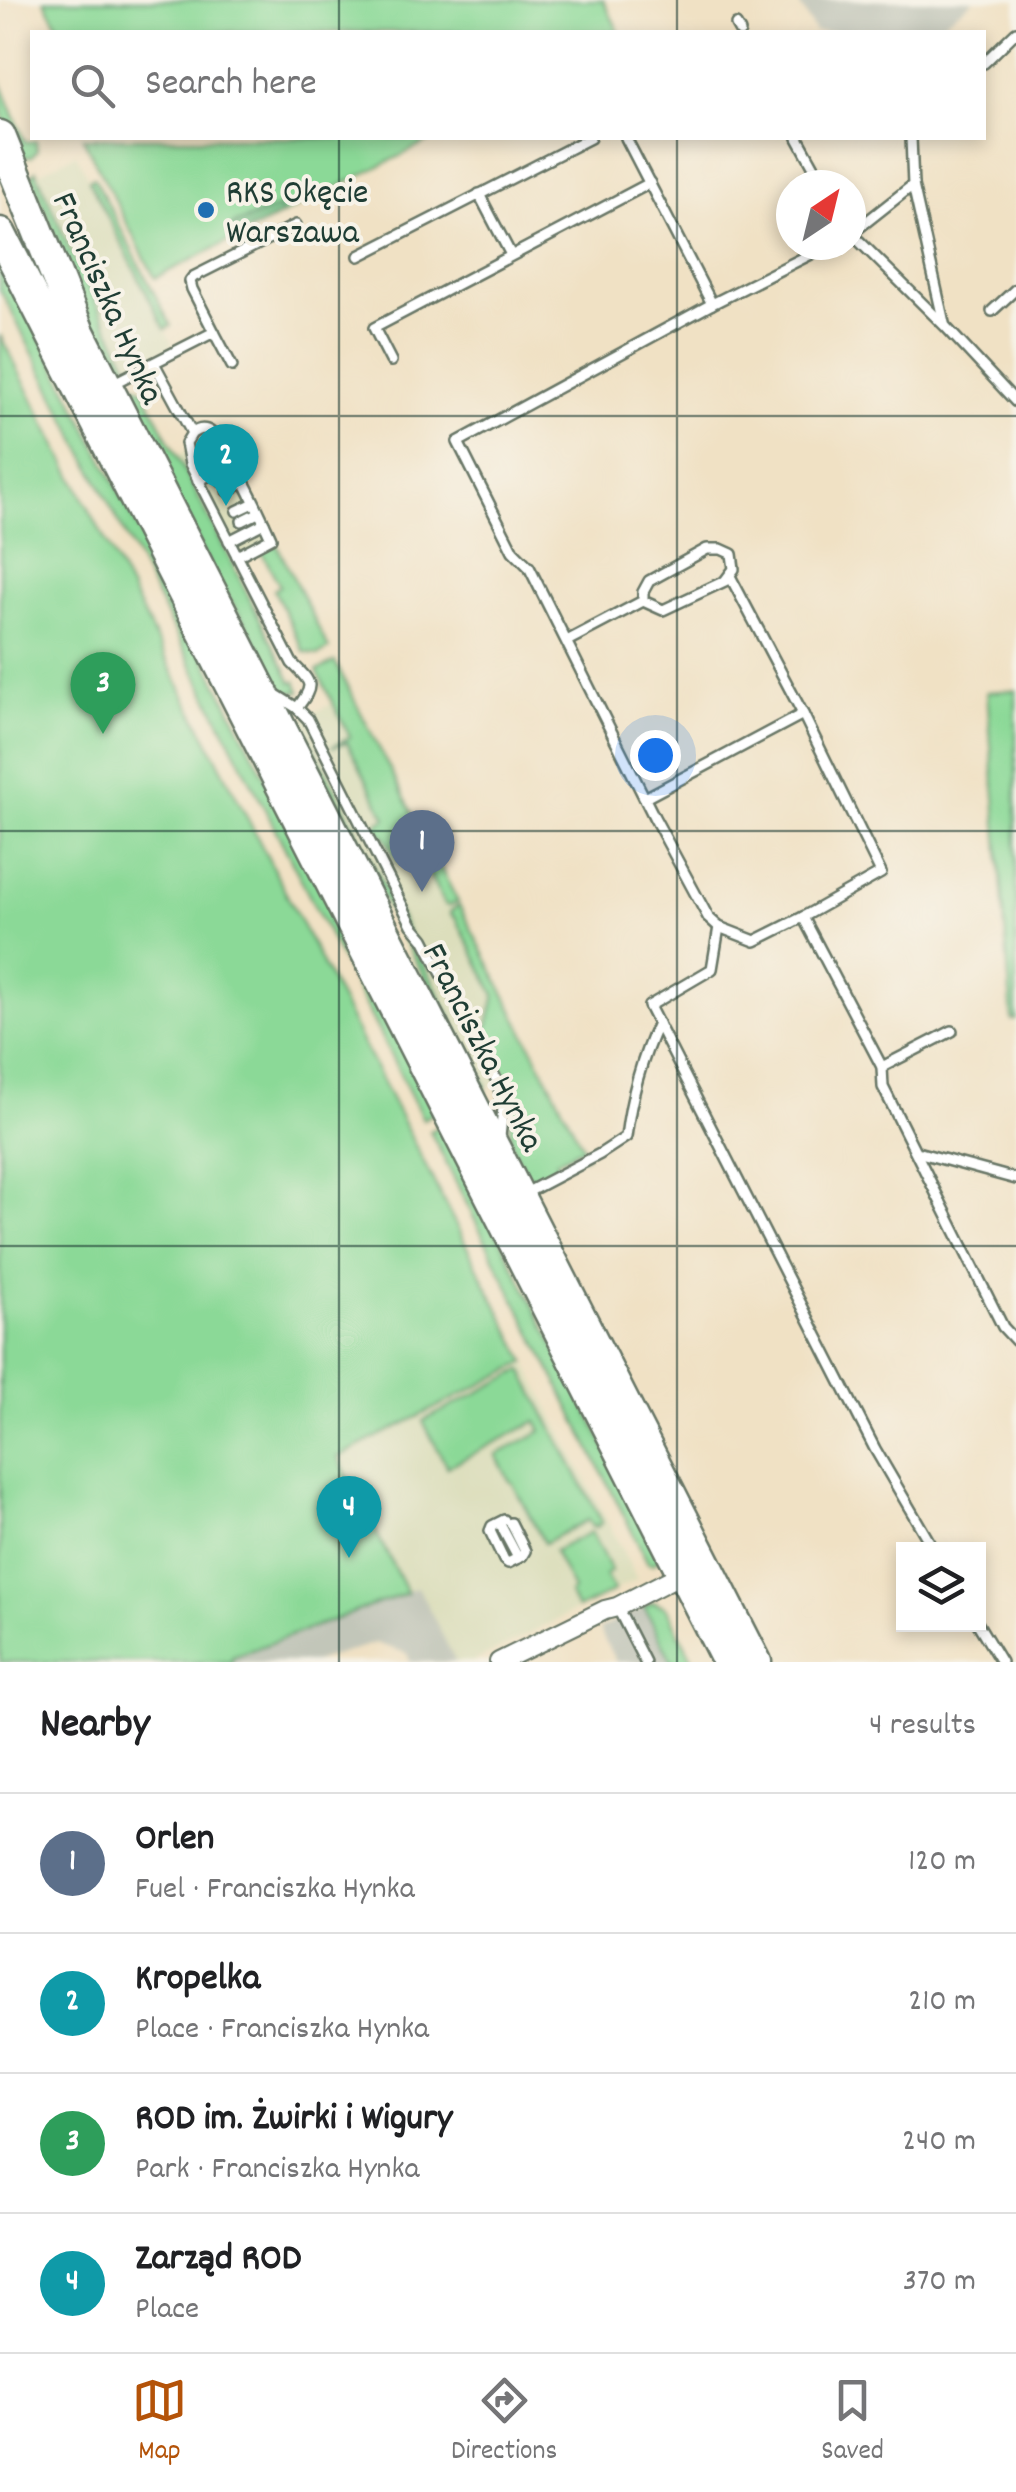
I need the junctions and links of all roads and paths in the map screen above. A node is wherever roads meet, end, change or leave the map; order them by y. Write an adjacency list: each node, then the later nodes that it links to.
1 (1016, 32): 2 (lane)
2 (986, 61)
3 (0, 136): 27 (main road, Franciszka Hynka)
4 (586, 140): 11 (lane)
5 (627, 140): 9 (lane)
6 (799, 140): 8 (lane)
7 (911, 140): 10 (lane)
8 (816, 170)
9 (650, 183): 16 (lane); 20 (lane)
10 (914, 185): 12 (lane); 22 (lane)
11 (479, 194): 16 (lane); 17 (lane)
12 (866, 222)
13 (296, 224): 23 (lane)
14 (0, 234): 57 (main road, Franciszka Hynka)
15 (866, 248): 22 (lane)
16 (511, 255): 24 (lane)
17 (358, 256)
18 (799, 260): 20 (lane)
19 (1016, 288): 21 (lane)
20 (712, 304): 40 (lane)
21 (992, 311)
22 (944, 326): 28 (lane)
23 (214, 332): 25 (lane); 26 (lane)
24 (391, 361)
25 (154, 363): 27 (lane); 29 (lane)
26 (232, 366)
27 (107, 387): 41 (main road, Franciszka Hynka)
28 (1016, 402)
29 (192, 432): 30 (lane); 33 (lane)
30 (233, 463): 31 (lane); 33 (lane)
31 (241, 478): 32 (lane); 34 (lane)
32 (224, 486)
33 (206, 492): 36 (lane)
34 (259, 513): 35 (lane); 36 (lane); 37 (lane)
35 (240, 516)
36 (229, 541): 37 (lane)
37 (237, 556): 42 (lane)
38 (730, 576): 39 (lane); 39 (lane); 43 (lane)
39 (642, 601): 40 (lane)
40 (567, 641): 44 (lane)
41 (259, 685): 42 (lane); 51 (main road, Franciszka Hynka)
42 (297, 708): 51 (lane)
43 (803, 714): 44 (lane); 45 (lane)
44 (645, 798): 46 (lane)
45 (803, 917): 46 (lane); 49 (lane)
46 (719, 928): 47 (lane)
47 (658, 1023): 53 (lane); 55 (lane)
48 (952, 1031): 49 (lane)
49 (882, 1067): 50 (lane)
50 (917, 1152): 52 (lane); 54 (lane)
51 (498, 1155): 53 (main road, Franciszka Hynka)
52 (1016, 1178)
53 (520, 1197): 63 (main road, Franciszka Hynka)
54 (1016, 1342)
55 (929, 1542)
56 (502, 1555): 56 (lane)
57 (683, 1572): 58 (street); 62 (main road, Franciszka Hynka)
58 (617, 1607): 60 (street); 61 (lane)
59 (983, 1632): 64 (lane)
60 (499, 1662)
61 (645, 1662)
62 (728, 1662)
63 (756, 1662)
64 (1001, 1662)

